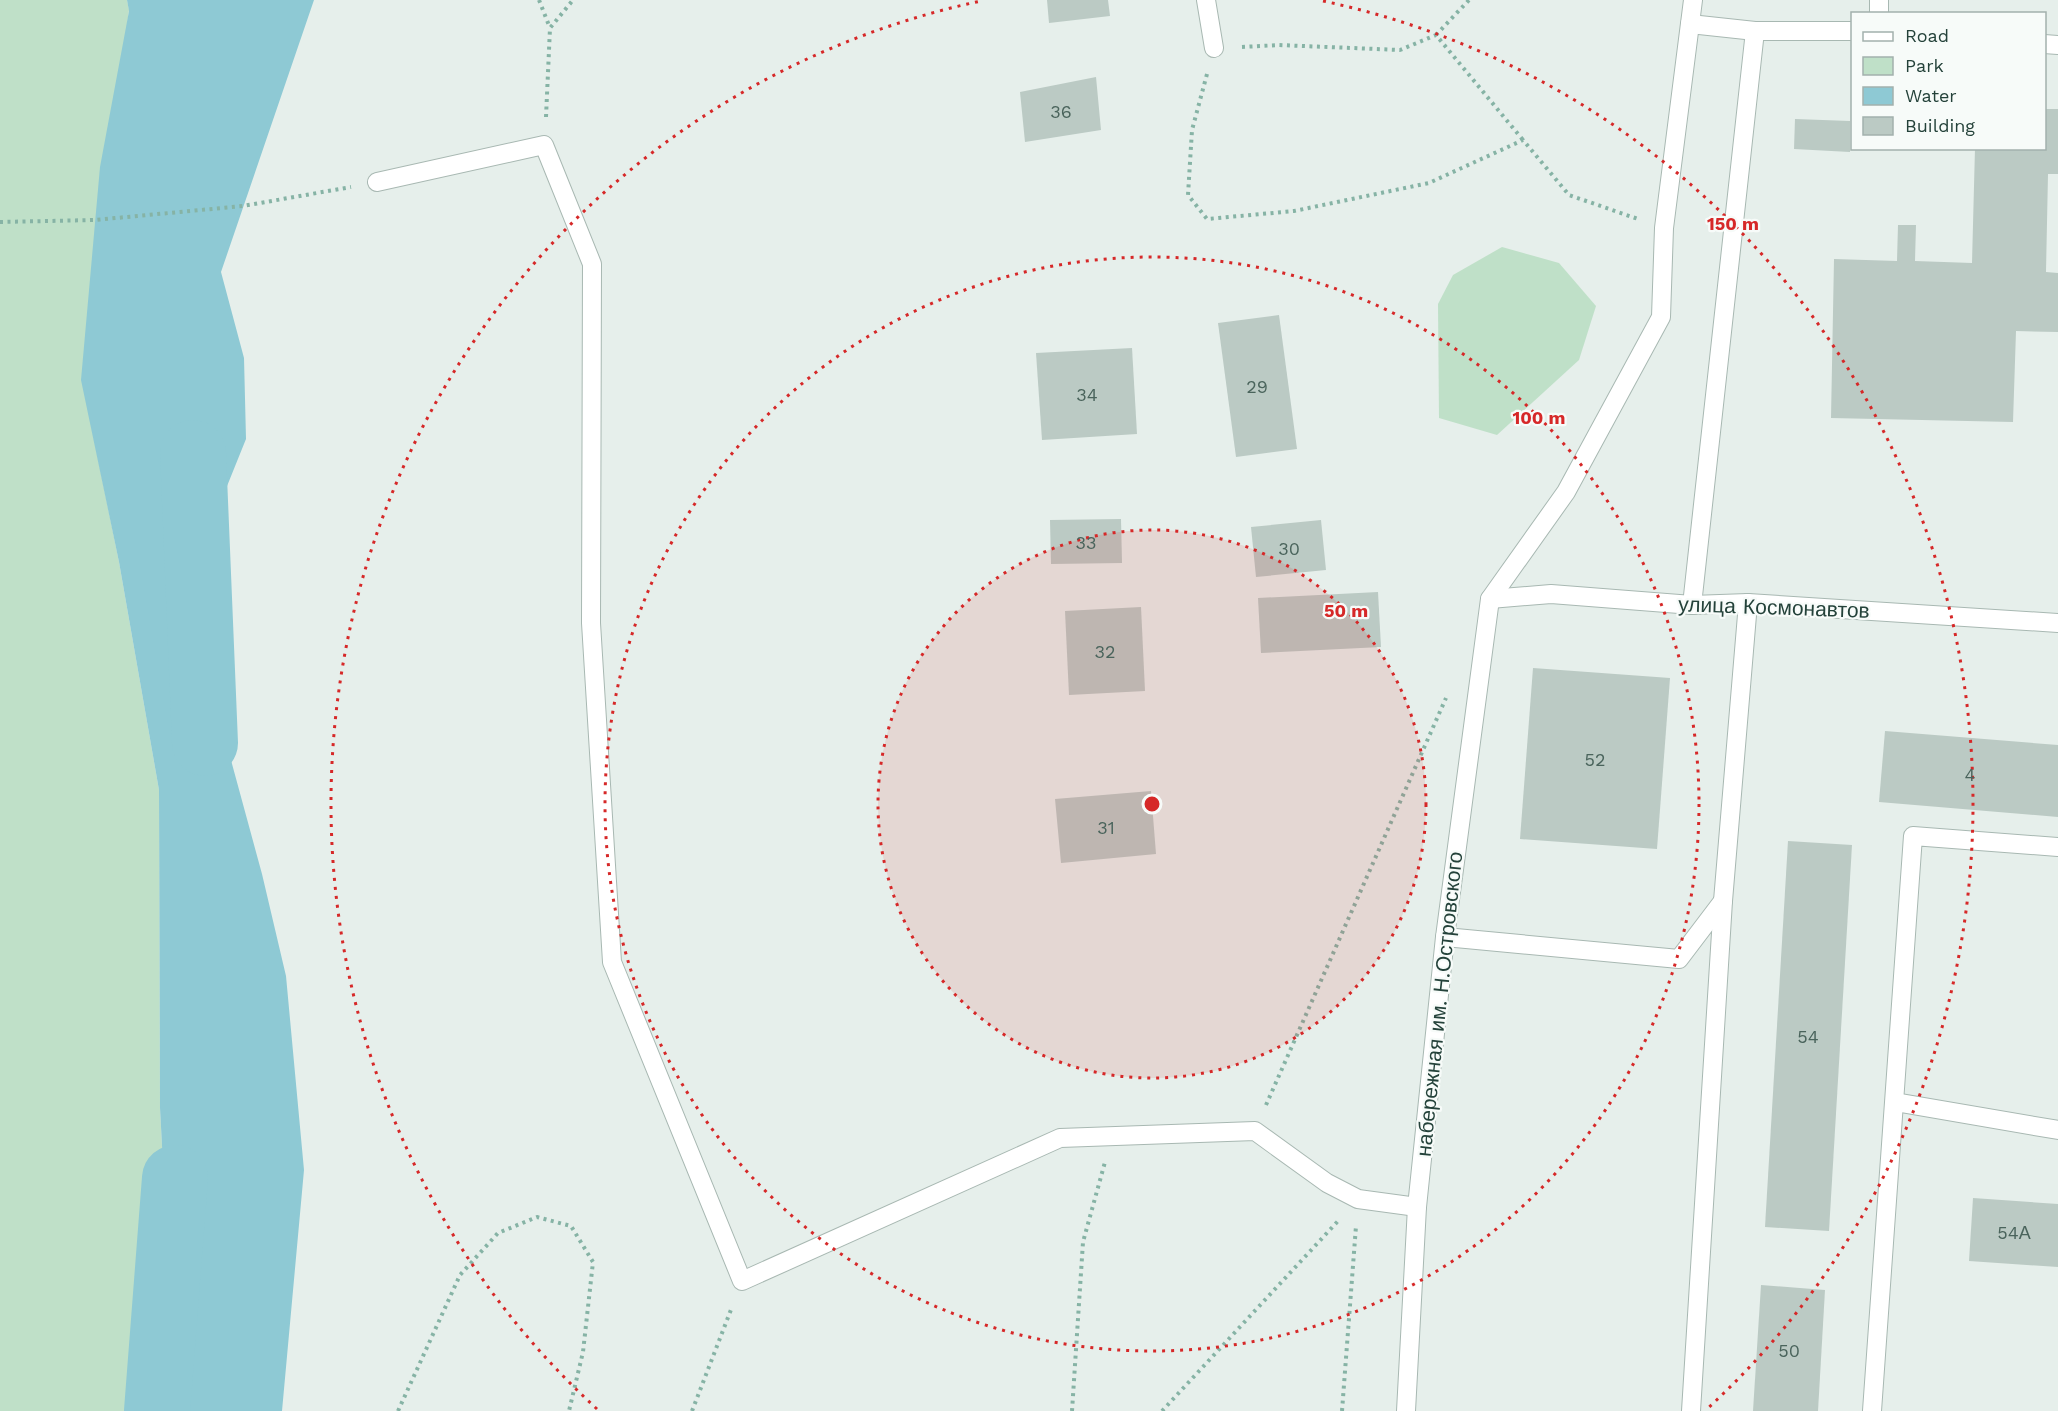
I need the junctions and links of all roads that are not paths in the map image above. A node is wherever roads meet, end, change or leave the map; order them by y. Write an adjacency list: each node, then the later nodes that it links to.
1 (1206, 0): 6 (street)
2 (1693, 0): 3 (street)
3 (1690, 24): 4 (street); 8 (street)
4 (1755, 31): 5 (street); 10 (street)
5 (1851, 31)
6 (1214, 48)
7 (377, 182): 17 (street)
8 (1490, 599): 10 (street, улица Космонавтов); 14 (street, набережная им. Н.Островского)
9 (1748, 603): 10 (street, улица Космонавтов); 11 (street, улица Космонавтов); 13 (street)
10 (1692, 605)
11 (2058, 623)
12 (2058, 846): 15 (street)
13 (1723, 901): 14 (street); 19 (street)
14 (1445, 937): 17 (street, набережная им. Н.Островского)
15 (1895, 1102): 16 (street); 20 (street)
16 (2058, 1130)
17 (1417, 1207): 18 (street, набережная им. Н.Островского)
18 (1406, 1411)
19 (1691, 1411)
20 (1872, 1411)

